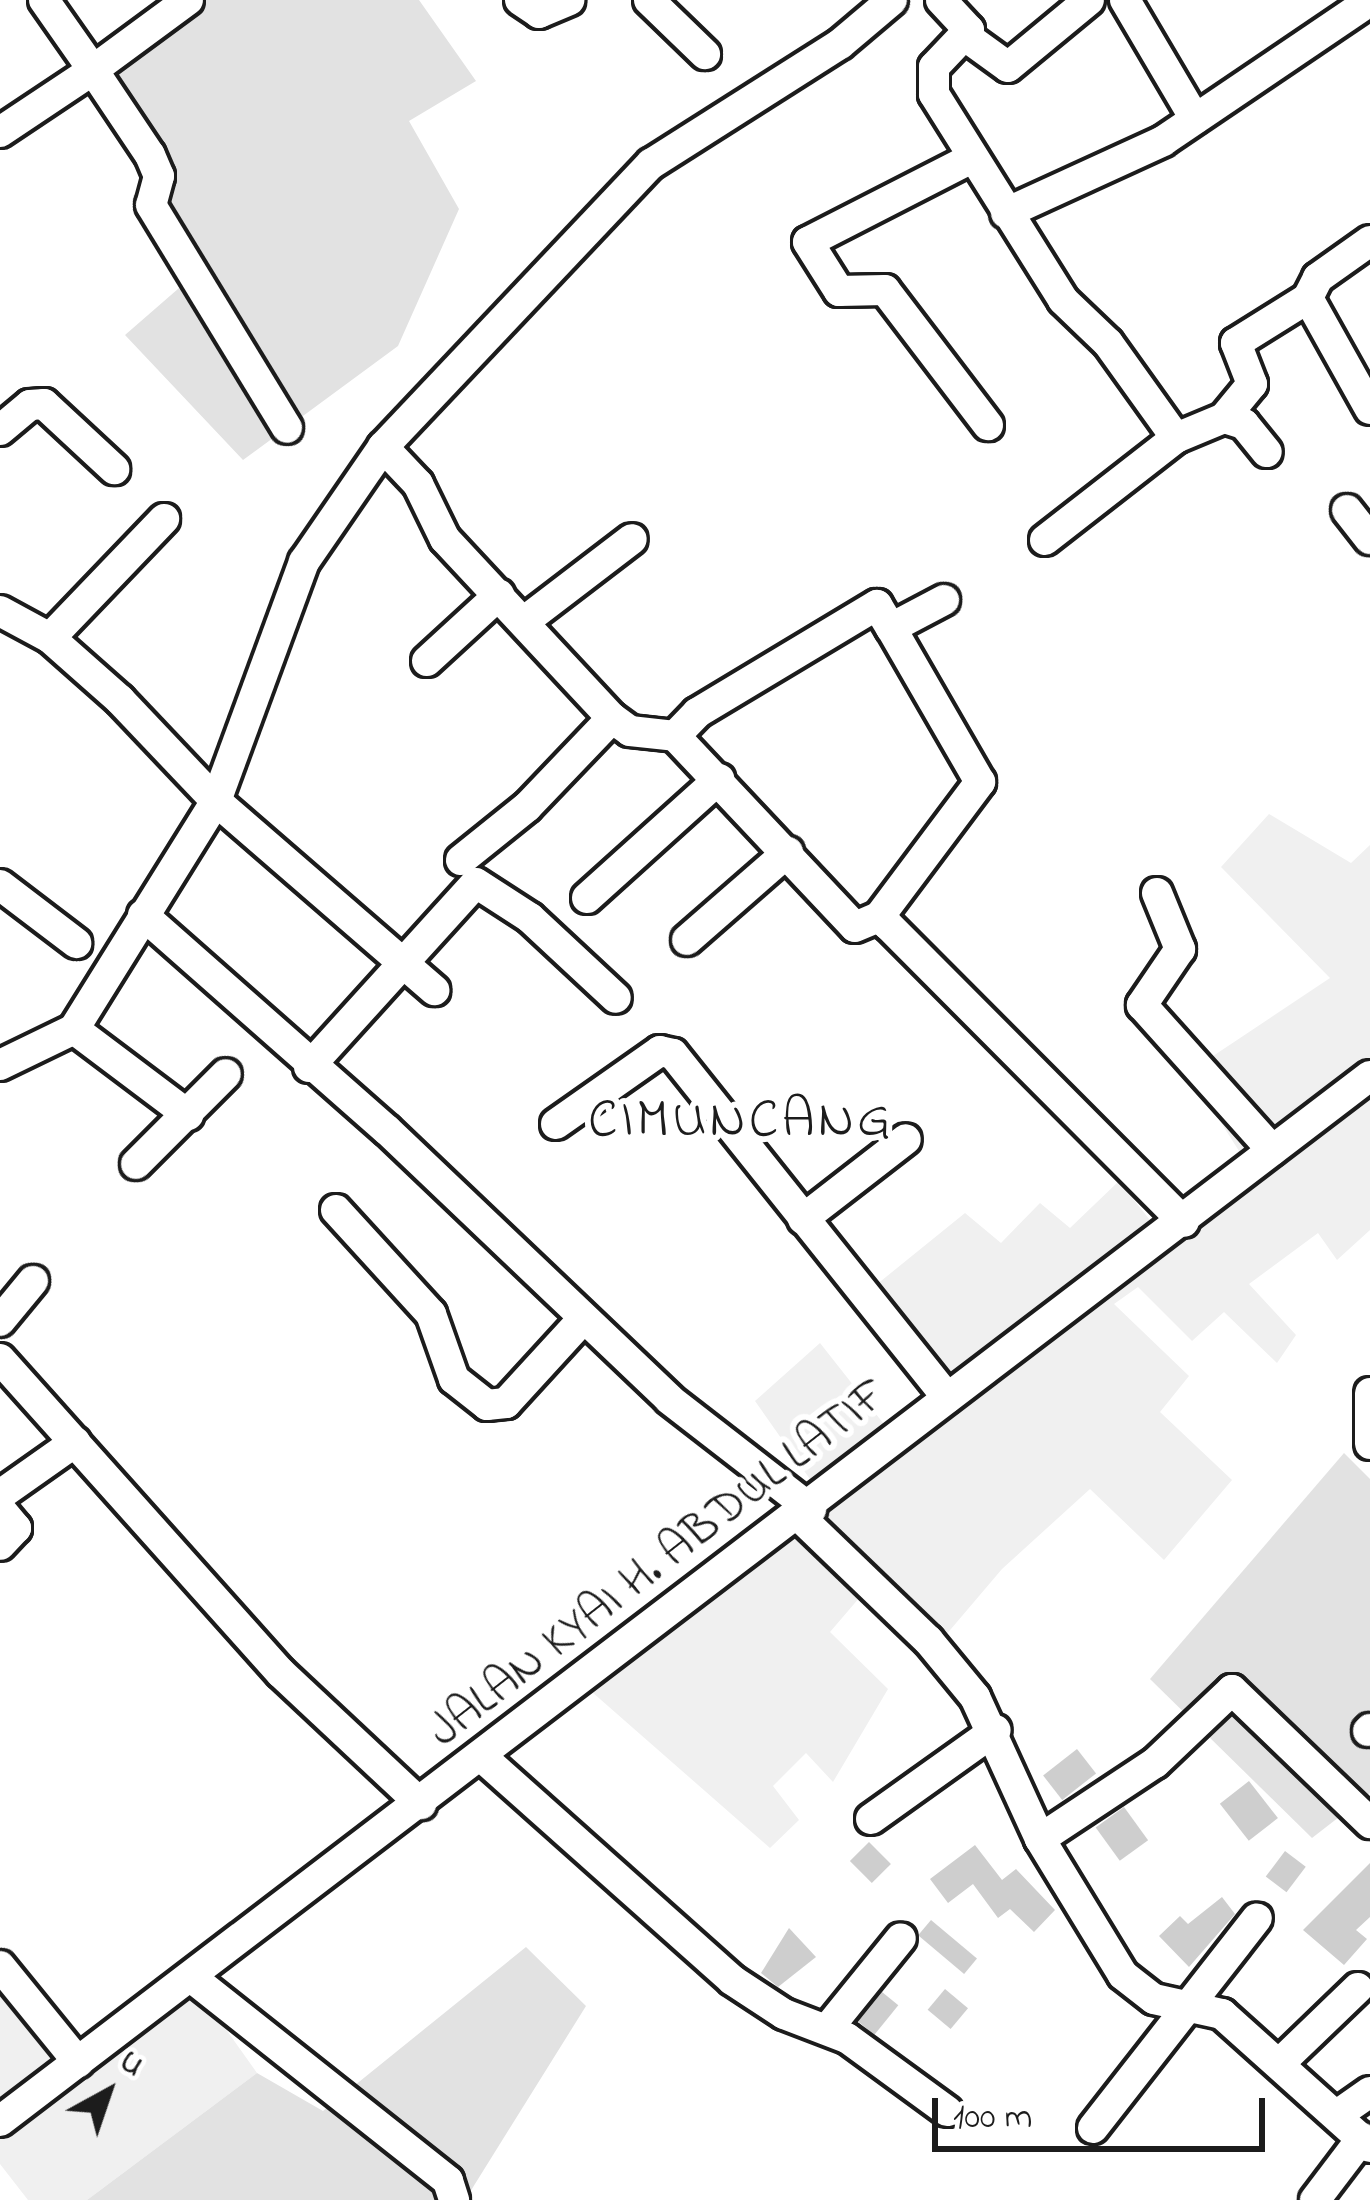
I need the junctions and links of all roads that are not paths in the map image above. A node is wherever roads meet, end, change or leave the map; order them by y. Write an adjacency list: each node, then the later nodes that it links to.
1 (44, 0): 13 (street)
2 (188, 0): 13 (street)
3 (520, 0): 4 (street)
4 (569, 0)
5 (649, 0): 12 (street)
6 (892, 0): 26 (street)
7 (941, 0): 11 (street)
8 (1089, 0): 11 (street)
9 (1125, 0): 14 (street)
10 (1362, 9): 14 (street)
11 (968, 38): 16 (street)
12 (705, 54)
13 (93, 70): 15 (street); 24 (street)
14 (1195, 119): 17 (street)
15 (0, 133)
16 (972, 158): 17 (street); 23 (street)
17 (1006, 213): 25 (street)
18 (1370, 241): 19 (street)
19 (1308, 298): 20 (street); 21 (street)
20 (1370, 409)
21 (1224, 418): 25 (street); 27 (street)
22 (4, 419): 28 (street)
23 (988, 425)
24 (286, 428)
25 (1176, 438): 33 (street)
26 (383, 447): 34 (street); 44 (street)
27 (1267, 452)
28 (114, 469)
29 (1347, 510): 32 (street)
30 (164, 519): 39 (street)
31 (632, 539): 37 (street)
32 (1370, 539)
33 (1045, 540)
34 (499, 595): 37 (street); 40 (street)
35 (944, 600): 38 (street)
36 (0, 611): 39 (street)
37 (526, 620): 41 (street)
38 (891, 628): 42 (street); 51 (street)
39 (50, 638): 44 (street)
40 (427, 661)
41 (612, 718): 42 (street); 46 (street)
42 (675, 736): 43 (street)
43 (718, 779): 45 (street); 49 (street)
44 (216, 801): 50 (street); 54 (street)
45 (788, 852): 51 (street); 52 (street)
46 (461, 860)
47 (0, 885): 53 (street)
48 (1157, 892): 65 (street)
49 (587, 898)
50 (143, 915): 57 (street); 59 (street)
51 (879, 916): 69 (street)
52 (687, 940)
53 (76, 943)
54 (401, 964): 55 (street); 56 (street); 59 (street)
55 (434, 990)
56 (616, 998)
57 (74, 1029): 58 (street); 62 (street)
58 (0, 1065)
59 (309, 1067): 71 (street)
60 (226, 1074): 62 (street)
61 (1370, 1076): 65 (street, JALAN KYAI H. ABDUL LATIF)
62 (188, 1115): 66 (street)
63 (556, 1124): 68 (street)
64 (906, 1139): 68 (street)
65 (1272, 1150): 69 (street, JALAN KYAI H. ABDUL LATIF)
66 (136, 1164)
67 (336, 1210): 71 (street)
68 (803, 1219): 75 (street)
69 (1184, 1222): 75 (street, JALAN KYAI H. ABDUL LATIF)
70 (33, 1281): 72 (street)
71 (582, 1320): 80 (street)
72 (0, 1321)
73 (0, 1359): 76 (street)
74 (1370, 1393): 77 (street)
75 (948, 1398): 80 (street, JALAN KYAI H. ABDUL LATIF)
76 (75, 1442): 78 (street); 84 (street)
77 (1370, 1444)
78 (0, 1496)
79 (0, 1509): 81 (street)
80 (806, 1513): 82 (street); 83 (street, JALAN KYAI H. ABDUL LATIF)
81 (0, 1545)
82 (996, 1730): 85 (street); 87 (street)
83 (482, 1757): 84 (street, JALAN KYAI H. ABDUL LATIF); 94 (street)
84 (421, 1804): 91 (street, JALAN KYAI H. ABDUL LATIF)
85 (871, 1819)
86 (1370, 1823): 87 (street)
87 (1040, 1839): 93 (street)
88 (1257, 1918): 93 (street)
89 (901, 1938): 94 (street)
90 (0, 1966): 95 (street)
91 (191, 1977): 95 (street, JALAN KYAI H. ABDUL LATIF); 103 (street)
92 (1358, 1988): 96 (street)
93 (1186, 2006): 96 (street); 101 (street)
94 (830, 2027): 98 (street)
95 (79, 2062): 100 (street, JALAN KYAI H. ABDUL LATIF)
96 (1280, 2063): 99 (street)
97 (1370, 2092): 99 (street)
98 (946, 2110)
99 (1337, 2115): 102 (street)
100 (0, 2121)
101 (1093, 2128)
102 (1366, 2143): 104 (street)
103 (454, 2200)
104 (1315, 2200)

